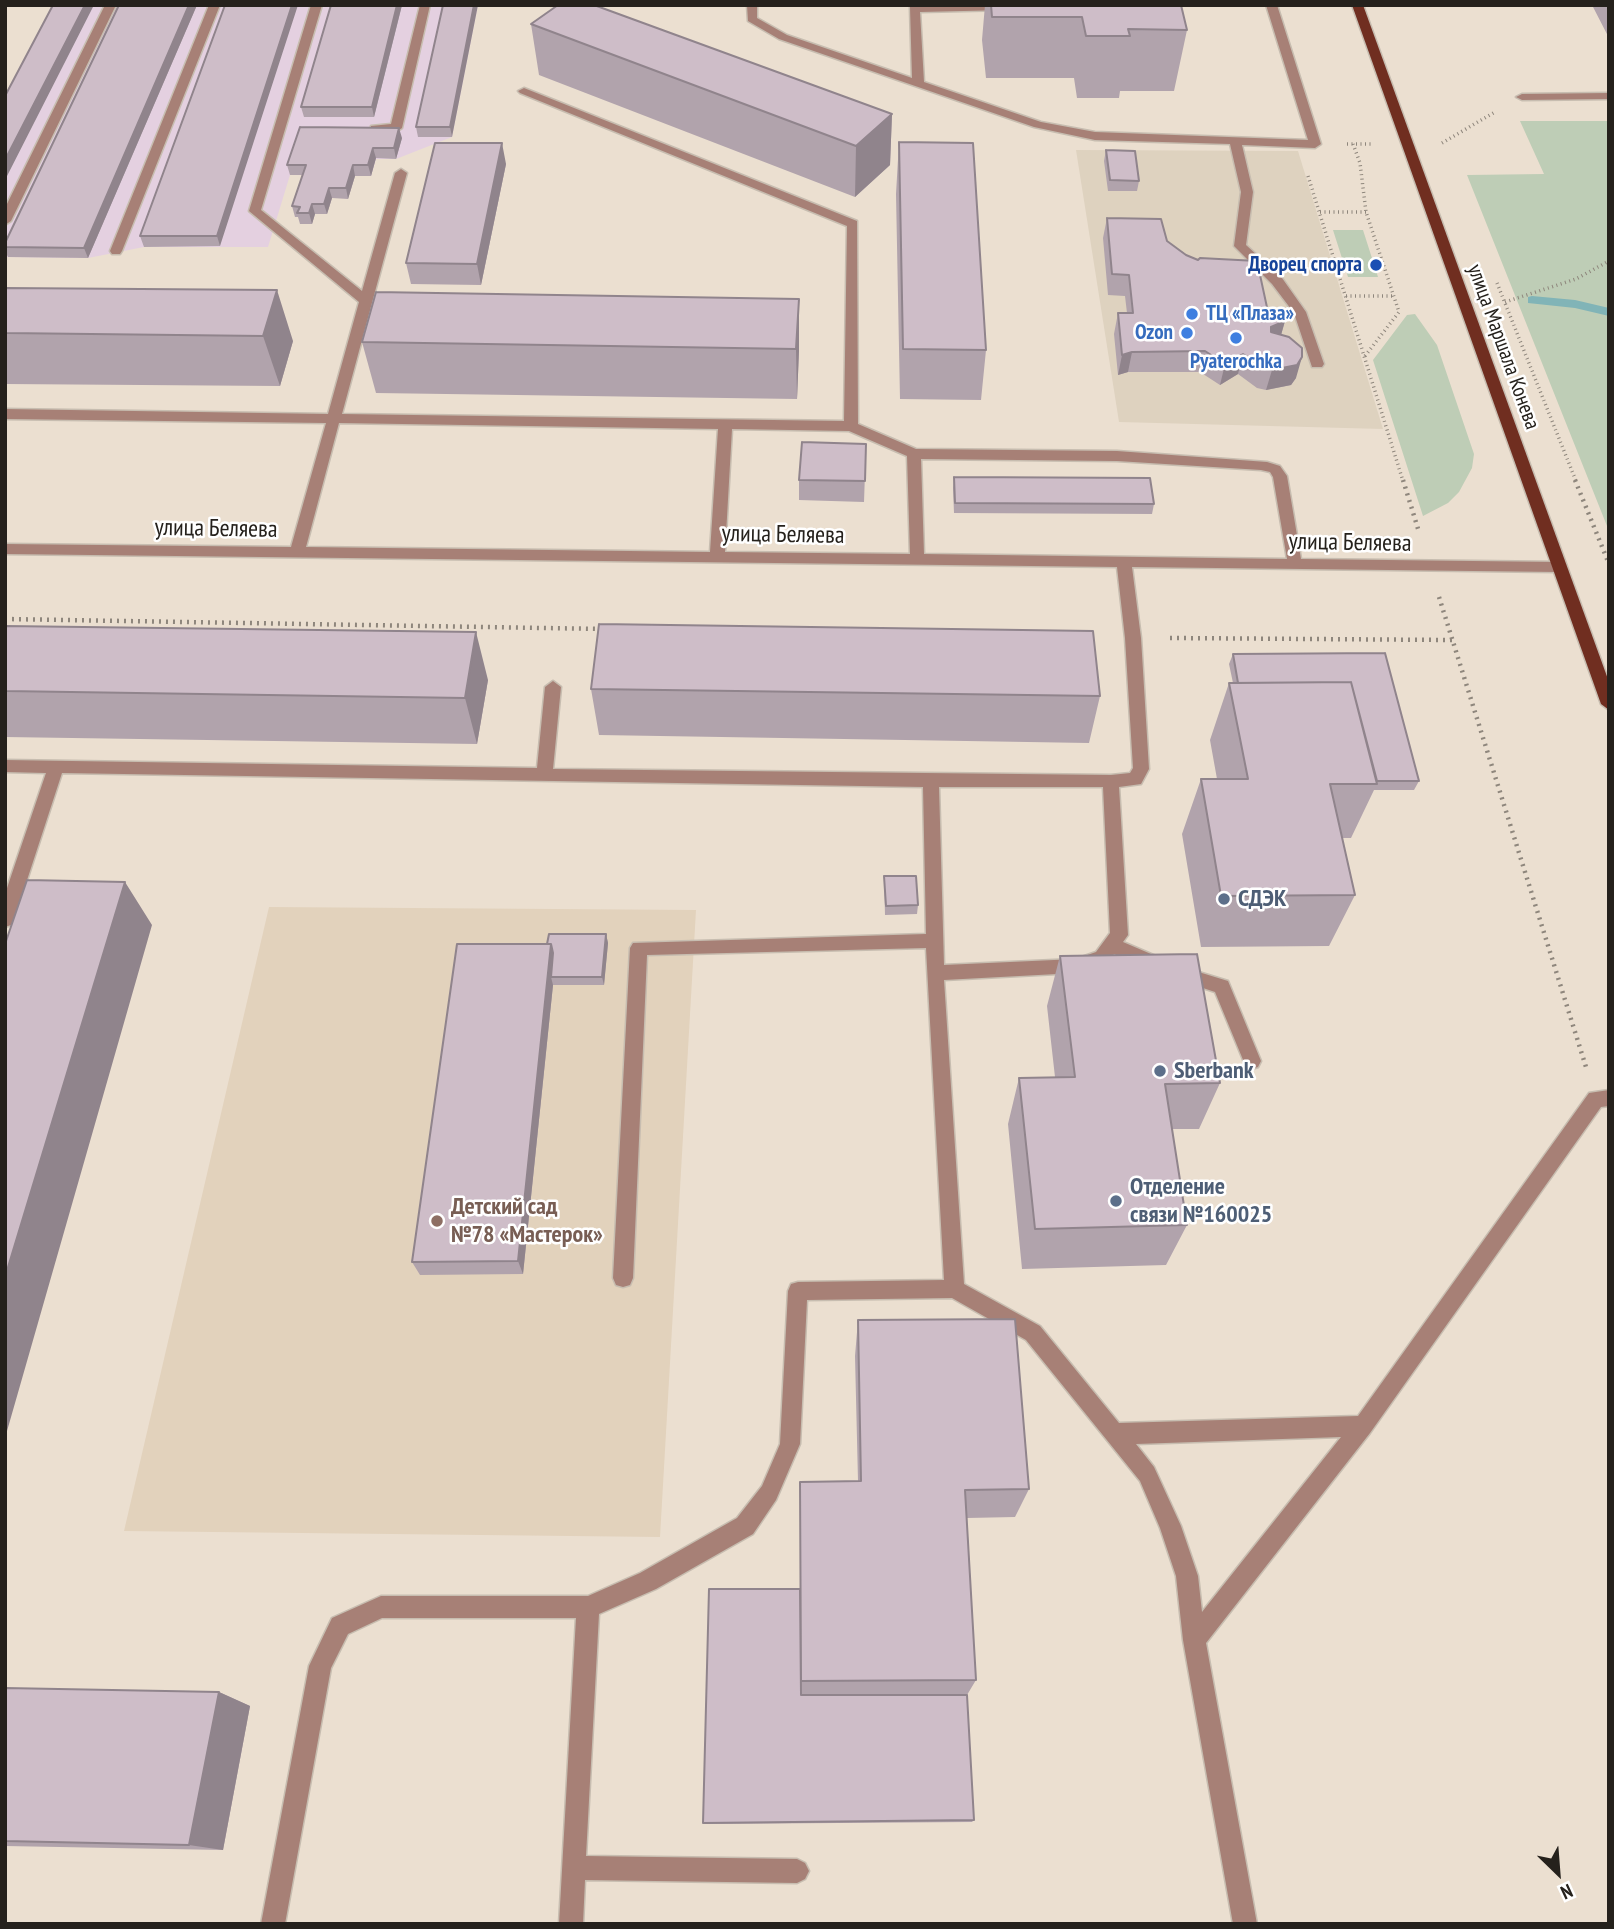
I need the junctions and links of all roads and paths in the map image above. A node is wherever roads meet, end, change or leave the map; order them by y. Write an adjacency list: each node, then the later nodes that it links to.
1 (111, 5): 21 (street)
2 (215, 5): 22 (street)
3 (317, 5): 26 (street)
4 (425, 5): 14 (street)
5 (752, 5): 10 (street)
6 (1271, 5): 15 (street)
7 (1357, 5): 41 (main road, улица Маршала Конева)
8 (1024, 6): 9 (street)
9 (918, 7): 10 (street)
10 (918, 83): 15 (street)
11 (524, 91): 33 (street)
12 (1609, 96): 13 (street)
13 (1522, 97): 16 (path)
14 (358, 127)
15 (1236, 143): 29 (street)
16 (1441, 143)
17 (1353, 144): 20 (path)
18 (401, 173): 26 (street)
19 (1320, 212): 20 (path)
20 (1366, 212): 25 (path)
21 (5, 221)
22 (116, 251)
23 (1609, 261): 27 (path)
24 (1346, 296): 25 (path)
25 (1394, 296): 28 (path)
26 (366, 301): 31 (street)
27 (1505, 302)
28 (1364, 356)
29 (1317, 364)
30 (5, 414): 31 (street)
31 (334, 418): 32 (street); 36 (street)
32 (725, 424): 33 (street); 37 (street)
33 (851, 426): 34 (street)
34 (914, 454): 38 (street); 40 (street)
35 (5, 549): 36 (street, улица Беляева)
36 (297, 553): 37 (street, улица Беляева)
37 (717, 558): 38 (street, улица Беляева)
38 (917, 559): 39 (street, улица Беляева)
39 (1124, 562): 40 (street, улица Беляева); 44 (street)
40 (1295, 564): 41 (street, улица Беляева)
41 (1559, 567): 47 (main road, улица Маршала Конева)
42 (5, 619): 43 (path)
43 (618, 629)
44 (1133, 638): 45 (path); 52 (street)
45 (1452, 639)
46 (553, 687): 50 (street)
47 (1609, 704)
48 (5, 766): 49 (street)
49 (56, 767): 50 (street); 53 (street)
50 (544, 775): 51 (street)
51 (930, 781): 52 (street); 54 (street)
52 (1111, 781): 55 (street)
53 (5, 920)
54 (934, 941): 56 (street); 59 (street)
55 (1111, 945): 56 (street); 57 (street)
56 (935, 973): 60 (street)
57 (1252, 1061)
58 (1609, 1098): 61 (street)
59 (623, 1278)
60 (954, 1289): 62 (street); 63 (street)
61 (1363, 1426): 62 (street); 64 (street)
62 (1115, 1434): 64 (street)
63 (589, 1607): 65 (street); 67 (street)
64 (1194, 1640): 69 (street)
65 (574, 1868): 66 (street); 68 (street)
66 (797, 1871)
67 (273, 1924)
68 (571, 1924)
69 (1245, 1924)

